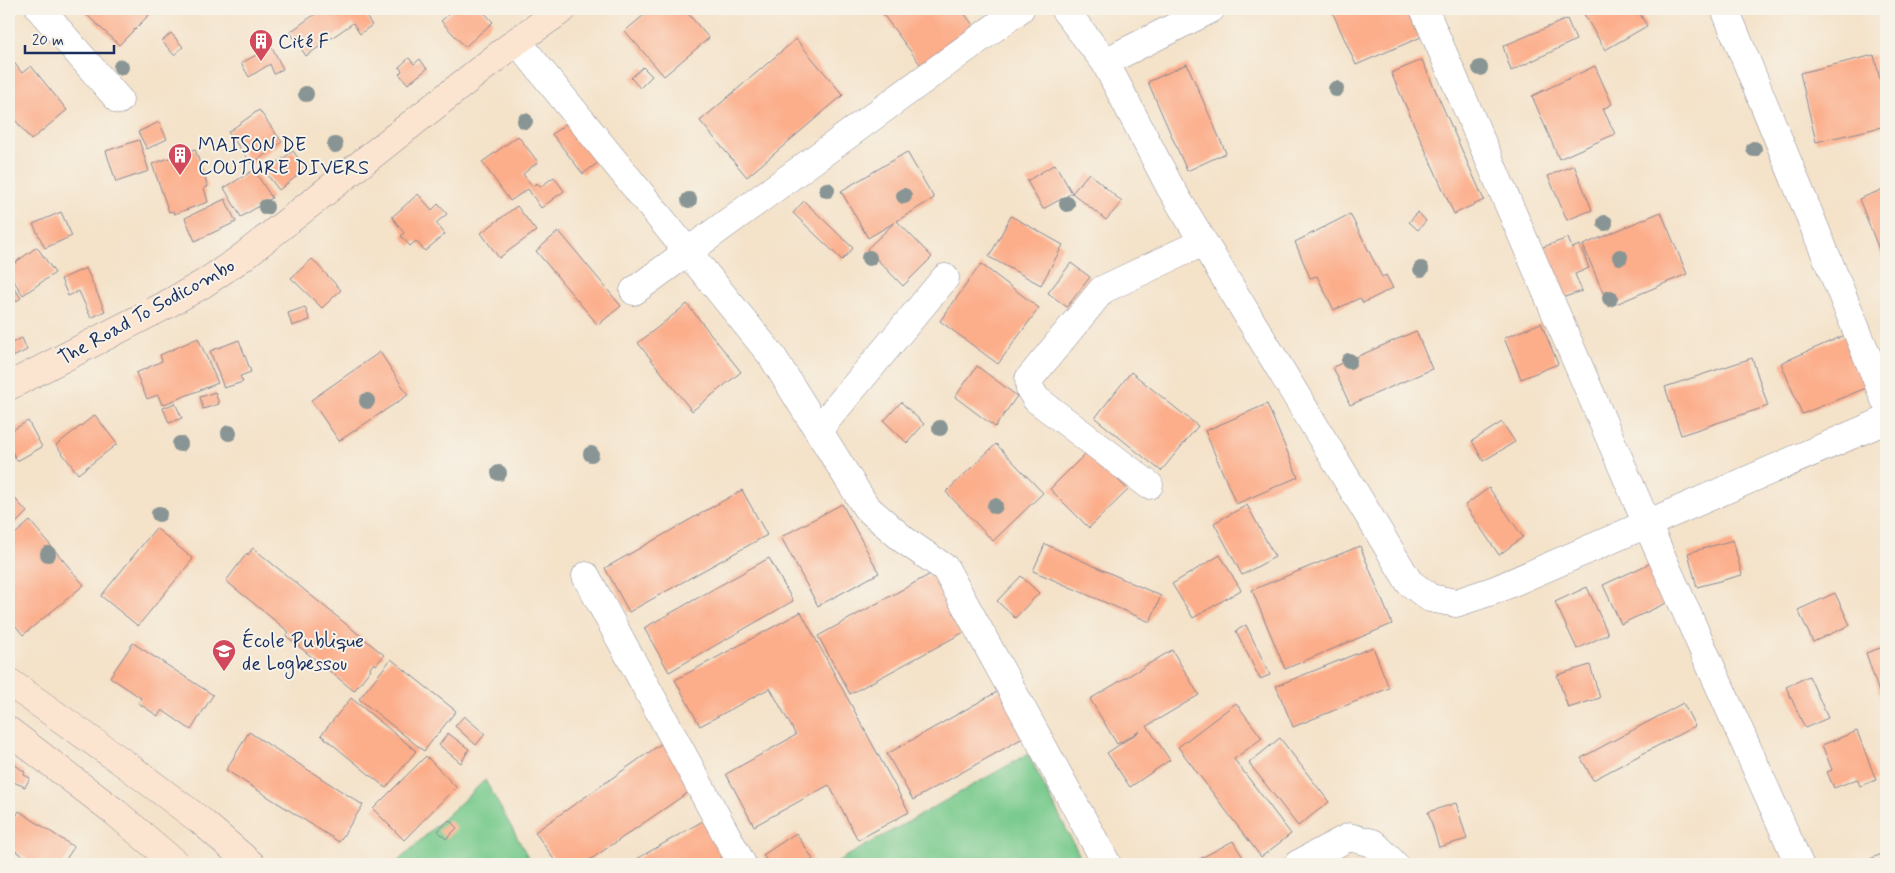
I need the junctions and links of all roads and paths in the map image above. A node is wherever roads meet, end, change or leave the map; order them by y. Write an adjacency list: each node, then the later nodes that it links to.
1 (40, 9): 10 (street)
2 (562, 9): 8 (main road, The Road To Sodicombo)
3 (1020, 9): 12 (street)
4 (1064, 9): 9 (street)
5 (1211, 9): 9 (street)
6 (1424, 9): 20 (street)
7 (1725, 9): 16 (street)
8 (517, 41): 12 (street); 15 (main road, The Road To Sodicombo)
9 (1105, 62): 11 (street)
10 (119, 100)
11 (1203, 242): 19 (street); 20 (street)
12 (688, 252): 14 (street); 18 (street)
13 (945, 278): 18 (street)
14 (634, 290)
15 (9, 386)
16 (1886, 402)
17 (1886, 420): 20 (street)
18 (818, 430): 27 (street)
19 (1149, 485)
20 (1647, 524): 30 (street)
21 (586, 576): 26 (street)
22 (9, 682): 25 (main road)
23 (9, 730): 24 (main road)
24 (176, 864)
25 (251, 864)
26 (742, 864)
27 (1107, 864)
28 (1298, 864): 29 (street)
29 (1394, 864)
30 (1798, 864)

